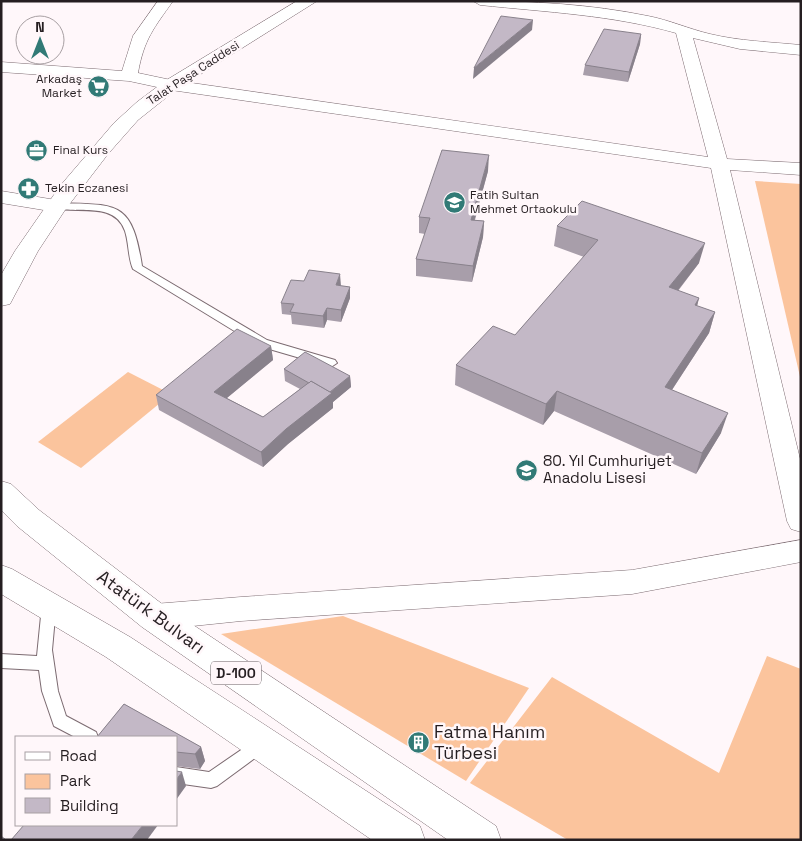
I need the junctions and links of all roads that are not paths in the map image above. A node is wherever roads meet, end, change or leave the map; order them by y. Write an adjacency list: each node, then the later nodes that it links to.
1 (166, 1): 7 (street)
2 (308, 1): 8 (main road, Talat Paşa Caddesi)
3 (480, 1): 4 (street)
4 (683, 30): 5 (street); 9 (street)
5 (801, 50)
6 (1, 67): 7 (street)
7 (129, 76): 8 (street)
8 (171, 85): 9 (street); 12 (main road, Talat Paşa Caddesi)
9 (719, 164): 10 (street); 18 (street)
10 (801, 169)
11 (1, 197): 12 (street)
12 (56, 206): 13 (main road, Talat Paşa Caddesi); 16 (lane)
13 (21, 259): 14 (main road, Talat Paşa Caddesi); 15 (main road, Talat Paşa Caddesi)
14 (1, 280)
15 (1, 299)
16 (331, 363)
17 (1, 492): 22 (main road, Atatürk Bulvarı / D-100)
18 (801, 521)
19 (801, 551): 22 (street)
20 (1, 578): 21 (main road, D-100)
21 (48, 606): 24 (lane); 26 (main road, D-100)
22 (154, 618): 29 (main road, Atatürk Bulvarı / D-100)
23 (1, 661): 24 (lane)
24 (46, 663): 25 (lane)
25 (88, 736)
26 (263, 743): 27 (lane); 28 (main road, D-100)
27 (178, 775)
28 (406, 840)
29 (482, 840)

